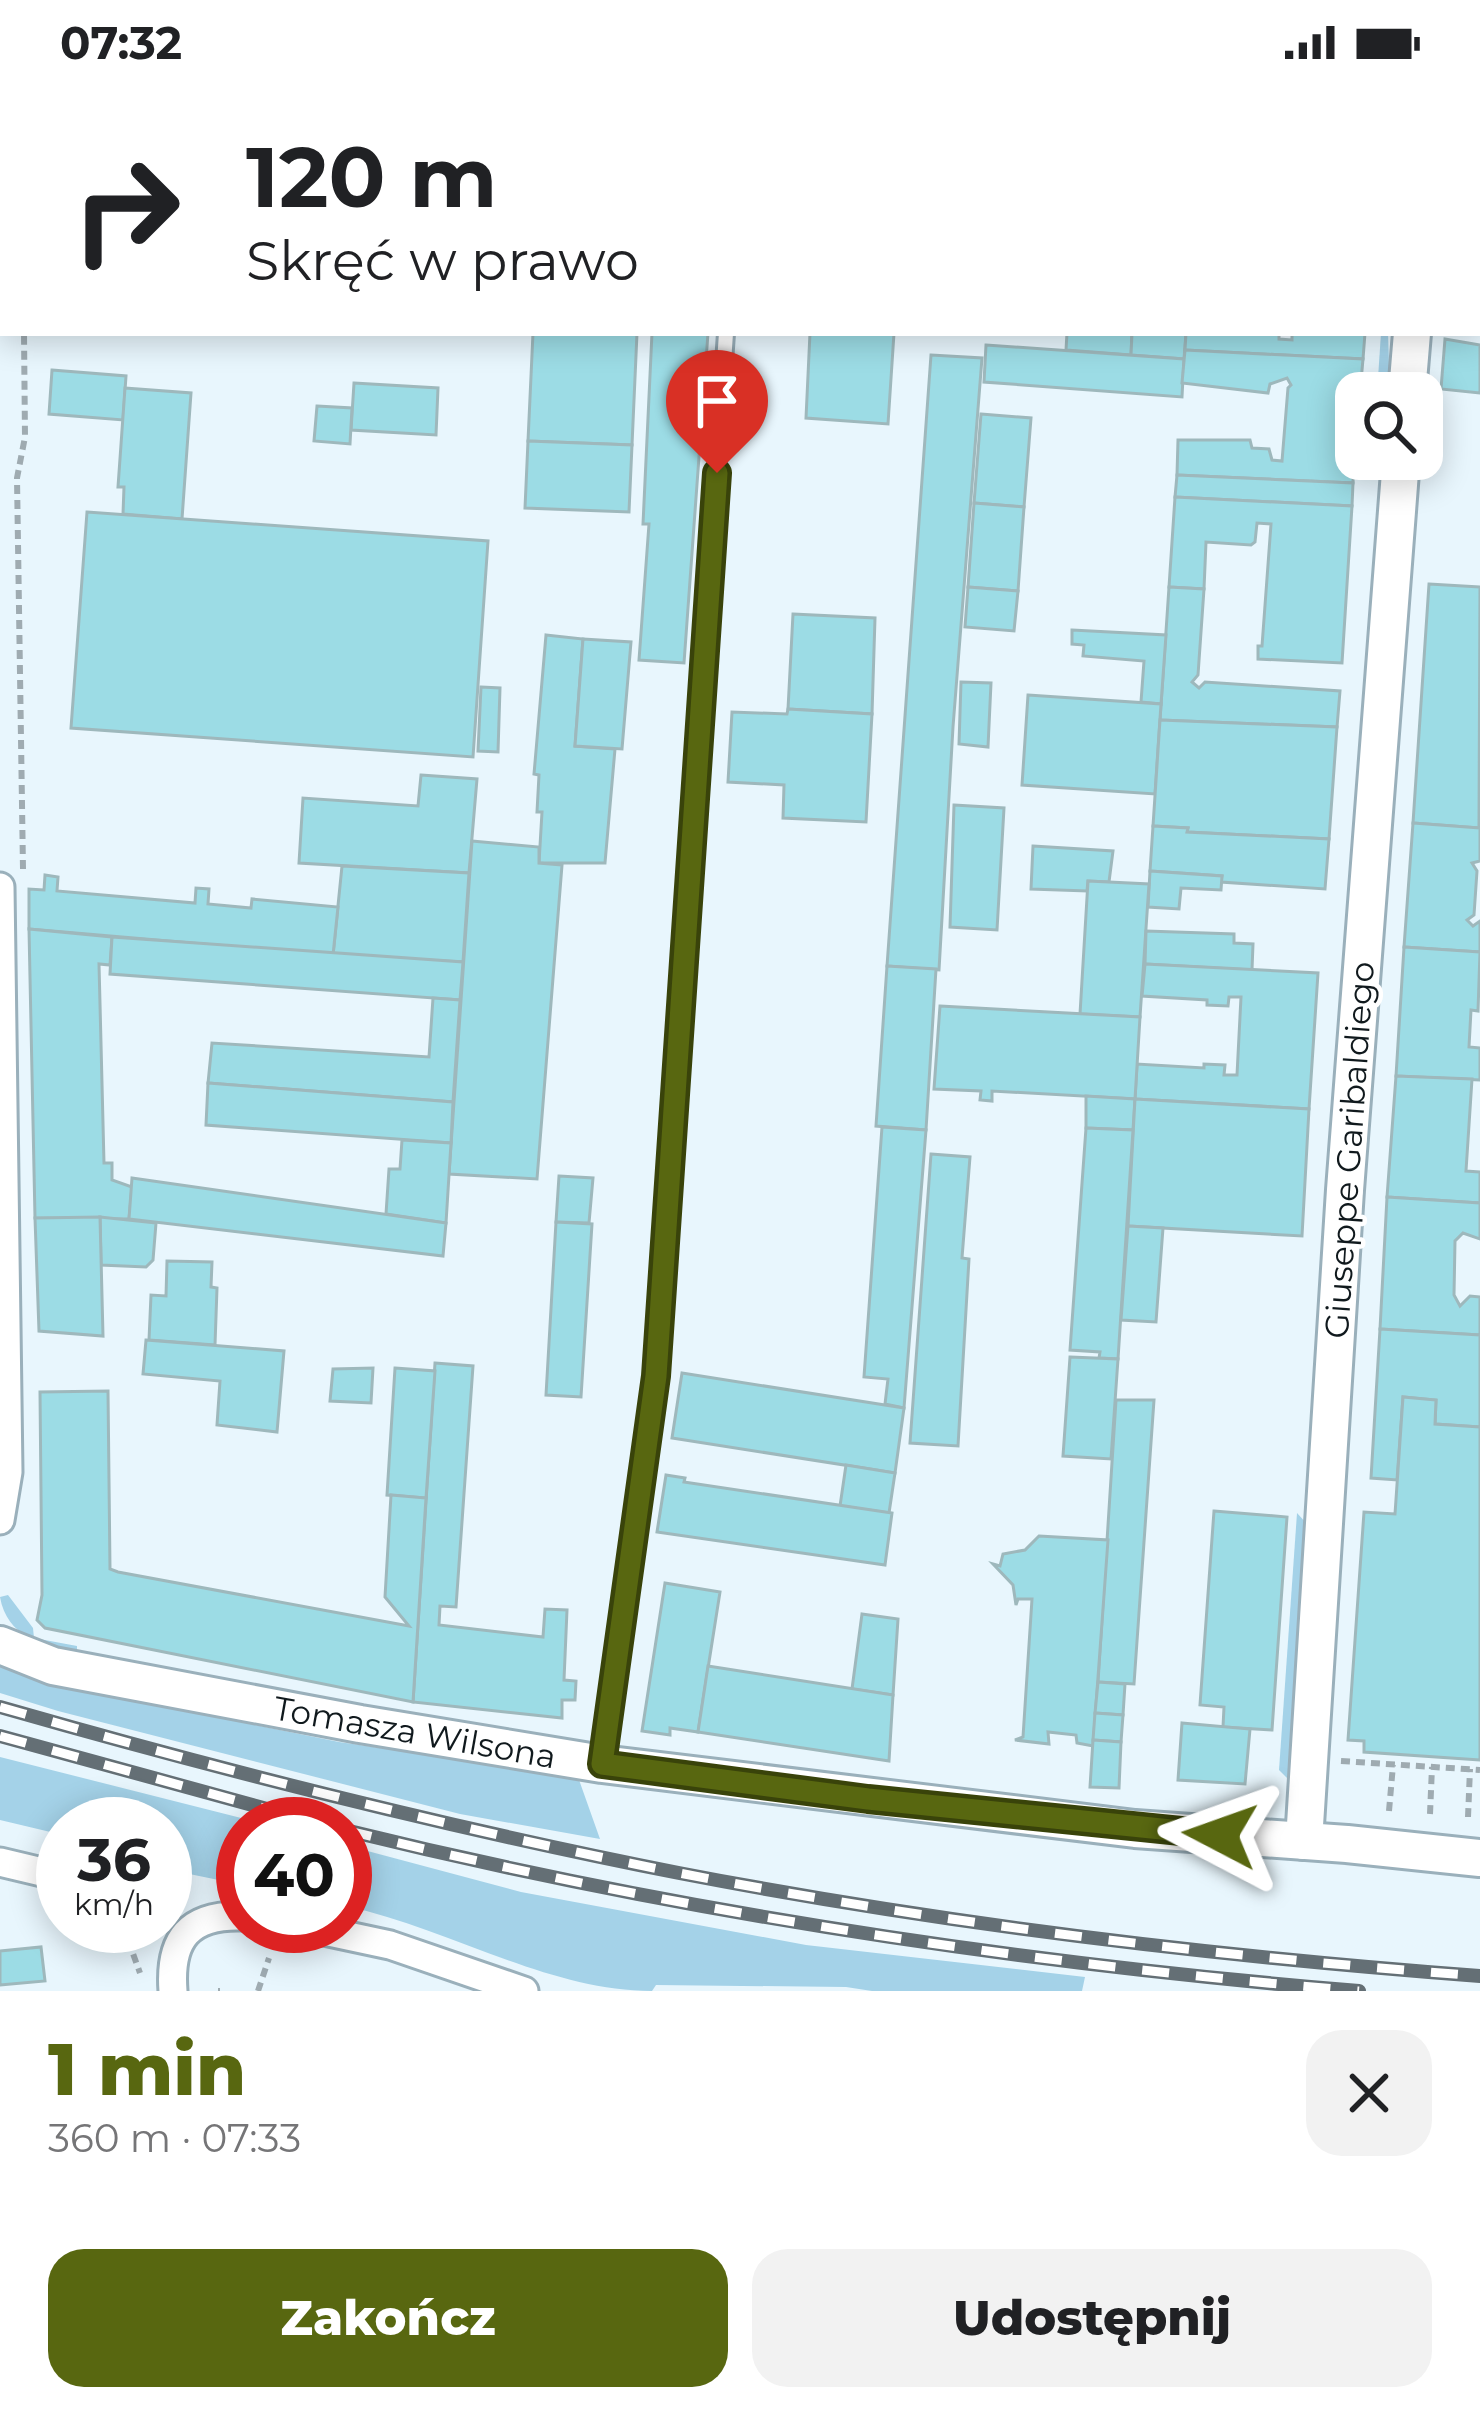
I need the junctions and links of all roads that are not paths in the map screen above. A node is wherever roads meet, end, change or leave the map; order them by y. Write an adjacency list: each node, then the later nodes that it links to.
1 (726, 336): 8 (lane)
2 (1412, 336): 3 (street)
3 (1409, 372)
4 (1399, 480): 9 (street, Giuseppe Garibaldiego)
5 (0, 886): 6 (street)
6 (0, 1520)
7 (0, 1645): 8 (street, Tomasza Wilsona)
8 (602, 1764): 9 (street, Tomasza Wilsona)
9 (1304, 1841): 10 (street, Tomasza Wilsona)
10 (1480, 1858)
11 (0, 1862): 12 (street)
12 (36, 1871)
13 (372, 1941): 16 (street)
14 (174, 1953): 15 (street)
15 (173, 1991)
16 (524, 1991)

